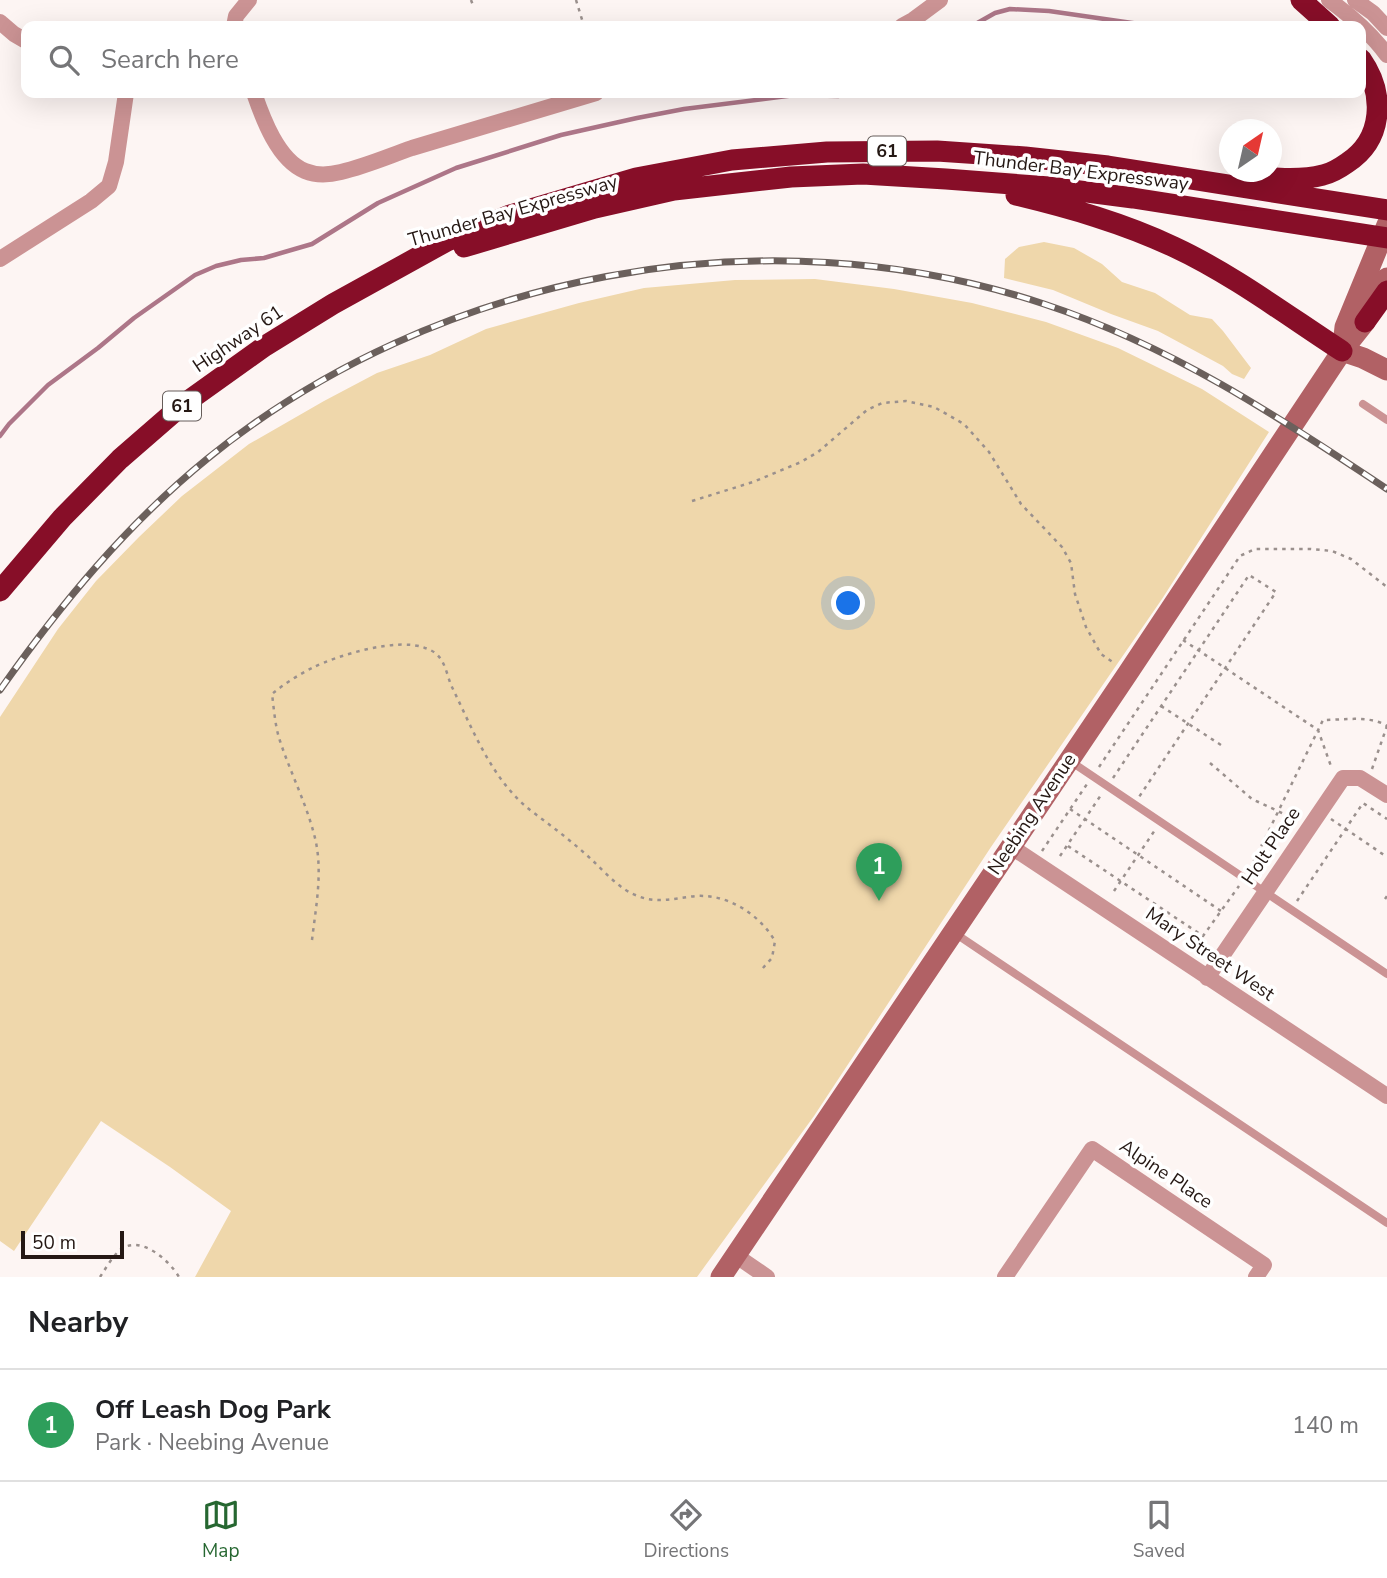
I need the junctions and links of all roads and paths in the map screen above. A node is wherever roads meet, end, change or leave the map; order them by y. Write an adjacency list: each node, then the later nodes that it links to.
1 (249, 0): 9 (street)
2 (471, 0): 8 (path)
3 (576, 0): 10 (path)
4 (940, 0): 11 (street)
5 (1301, 0): 12 (highway)
6 (1329, 0): 13 (street)
7 (1355, 0): 15 (street)
8 (474, 8)
9 (235, 21)
10 (582, 21)
11 (911, 21)
12 (1324, 21)
13 (1356, 21)
14 (0, 22): 17 (street)
15 (1387, 28)
16 (1366, 30): 18 (street)
17 (21, 38)
18 (1387, 55)
19 (1366, 69): 23 (highway)
20 (125, 98): 27 (street)
21 (256, 98): 22 (street)
22 (579, 98)
23 (1108, 166): 25 (highway, Thunder Bay Expressway / 61); 28 (highway, Thunder Bay Expressway / 61)
24 (946, 178): 26 (highway, Thunder Bay Expressway / 61); 28 (highway, Thunder Bay Expressway / 61); 32 (highway)
25 (1387, 210)
26 (1385, 234): 32 (main road, Neebing Avenue)
27 (0, 259)
28 (402, 267): 38 (highway, Highway 61 / 61)
29 (1387, 278): 31 (main road, Neebing Avenue)
30 (1387, 291): 31 (highway)
31 (1365, 321): 32 (main road, Neebing Avenue)
32 (1342, 351): 33 (main road); 44 (main road, Neebing Avenue)
33 (1387, 370)
34 (1363, 404): 35 (lane)
35 (1387, 421)
36 (692, 501): 44 (path)
37 (1387, 587): 41 (path)
38 (0, 592)
39 (1266, 597): 40 (path)
40 (1271, 600): 42 (path); 43 (path)
41 (1184, 640): 42 (path); 62 (path)
42 (1199, 650): 43 (path); 47 (path)
43 (1226, 668): 46 (path); 56 (path)
44 (1128, 673): 58 (main road, Neebing Avenue)
45 (1203, 692): 46 (path)
46 (1208, 695): 54 (path)
47 (1161, 706): 54 (path); 65 (path)
48 (1322, 714): 51 (path)
49 (1348, 714): 52 (path)
50 (1373, 714): 53 (path)
51 (1323, 720): 52 (path); 56 (path)
52 (1348, 720): 53 (path)
53 (1373, 720): 55 (path)
54 (1188, 724): 57 (path); 61 (path)
55 (1387, 726): 63 (path)
56 (1318, 730): 64 (path); 69 (path)
57 (1221, 746)
58 (1069, 760): 62 (lane); 79 (main road, Neebing Avenue)
59 (1210, 762): 69 (path)
60 (1152, 768): 61 (path)
61 (1157, 772): 67 (path)
62 (1093, 776): 65 (lane); 68 (path)
63 (1367, 782): 64 (street); 66 (street)
64 (1338, 785): 70 (street, Holt Place)
65 (1107, 786): 71 (path); 73 (lane)
66 (1387, 795)
67 (1139, 797)
68 (1070, 809): 71 (path); 87 (path)
69 (1278, 811): 74 (path); 77 (path)
70 (1320, 812): 74 (street, Holt Place); 76 (path)
71 (1085, 819): 78 (path); 84 (path)
72 (1387, 819): 76 (path)
73 (1160, 821): 84 (path); 90 (lane)
74 (1310, 826): 95 (street, Holt Place)
75 (1264, 827): 77 (path)
76 (1345, 829): 86 (path); 98 (path)
77 (1269, 830): 82 (path)
78 (1068, 845): 83 (path); 85 (path)
79 (1010, 846): 87 (street, Mary Street West); 102 (main road, Neebing Avenue)
80 (1254, 849): 82 (path)
81 (1086, 851): 83 (path)
82 (1259, 852): 90 (path)
83 (1082, 855): 89 (path)
84 (1138, 855): 91 (path); 99 (path)
85 (1060, 856)
86 (1387, 857)
87 (1035, 862): 106 (street, Mary Street West)
88 (1106, 865): 89 (path)
89 (1103, 869): 91 (path)
90 (1244, 878): 95 (lane); 99 (path)
91 (1121, 881): 93 (path); 94 (path)
92 (1140, 887): 94 (path)
93 (1114, 891)
94 (1137, 892): 97 (path)
95 (1265, 892): 98 (lane); 106 (street, Holt Place)
96 (1159, 899): 97 (path)
97 (1155, 905): 101 (path)
98 (1291, 909): 105 (lane)
99 (1221, 911): 101 (path)
100 (1183, 915): 101 (path)
101 (1180, 920)
102 (953, 932): 108 (lane); 109 (main road, Neebing Avenue)
103 (312, 940): 104 (path)
104 (762, 969)
105 (1387, 974)
106 (1207, 978): 107 (street, Mary Street West)
107 (1385, 1090)
108 (1387, 1223)
109 (735, 1255): 112 (main road, Neebing Avenue); 113 (street)
110 (100, 1277): 111 (path)
111 (178, 1277)
112 (721, 1277)
113 (767, 1277)
114 (1005, 1277): 115 (street, Alpine Place)
115 (1256, 1277)

